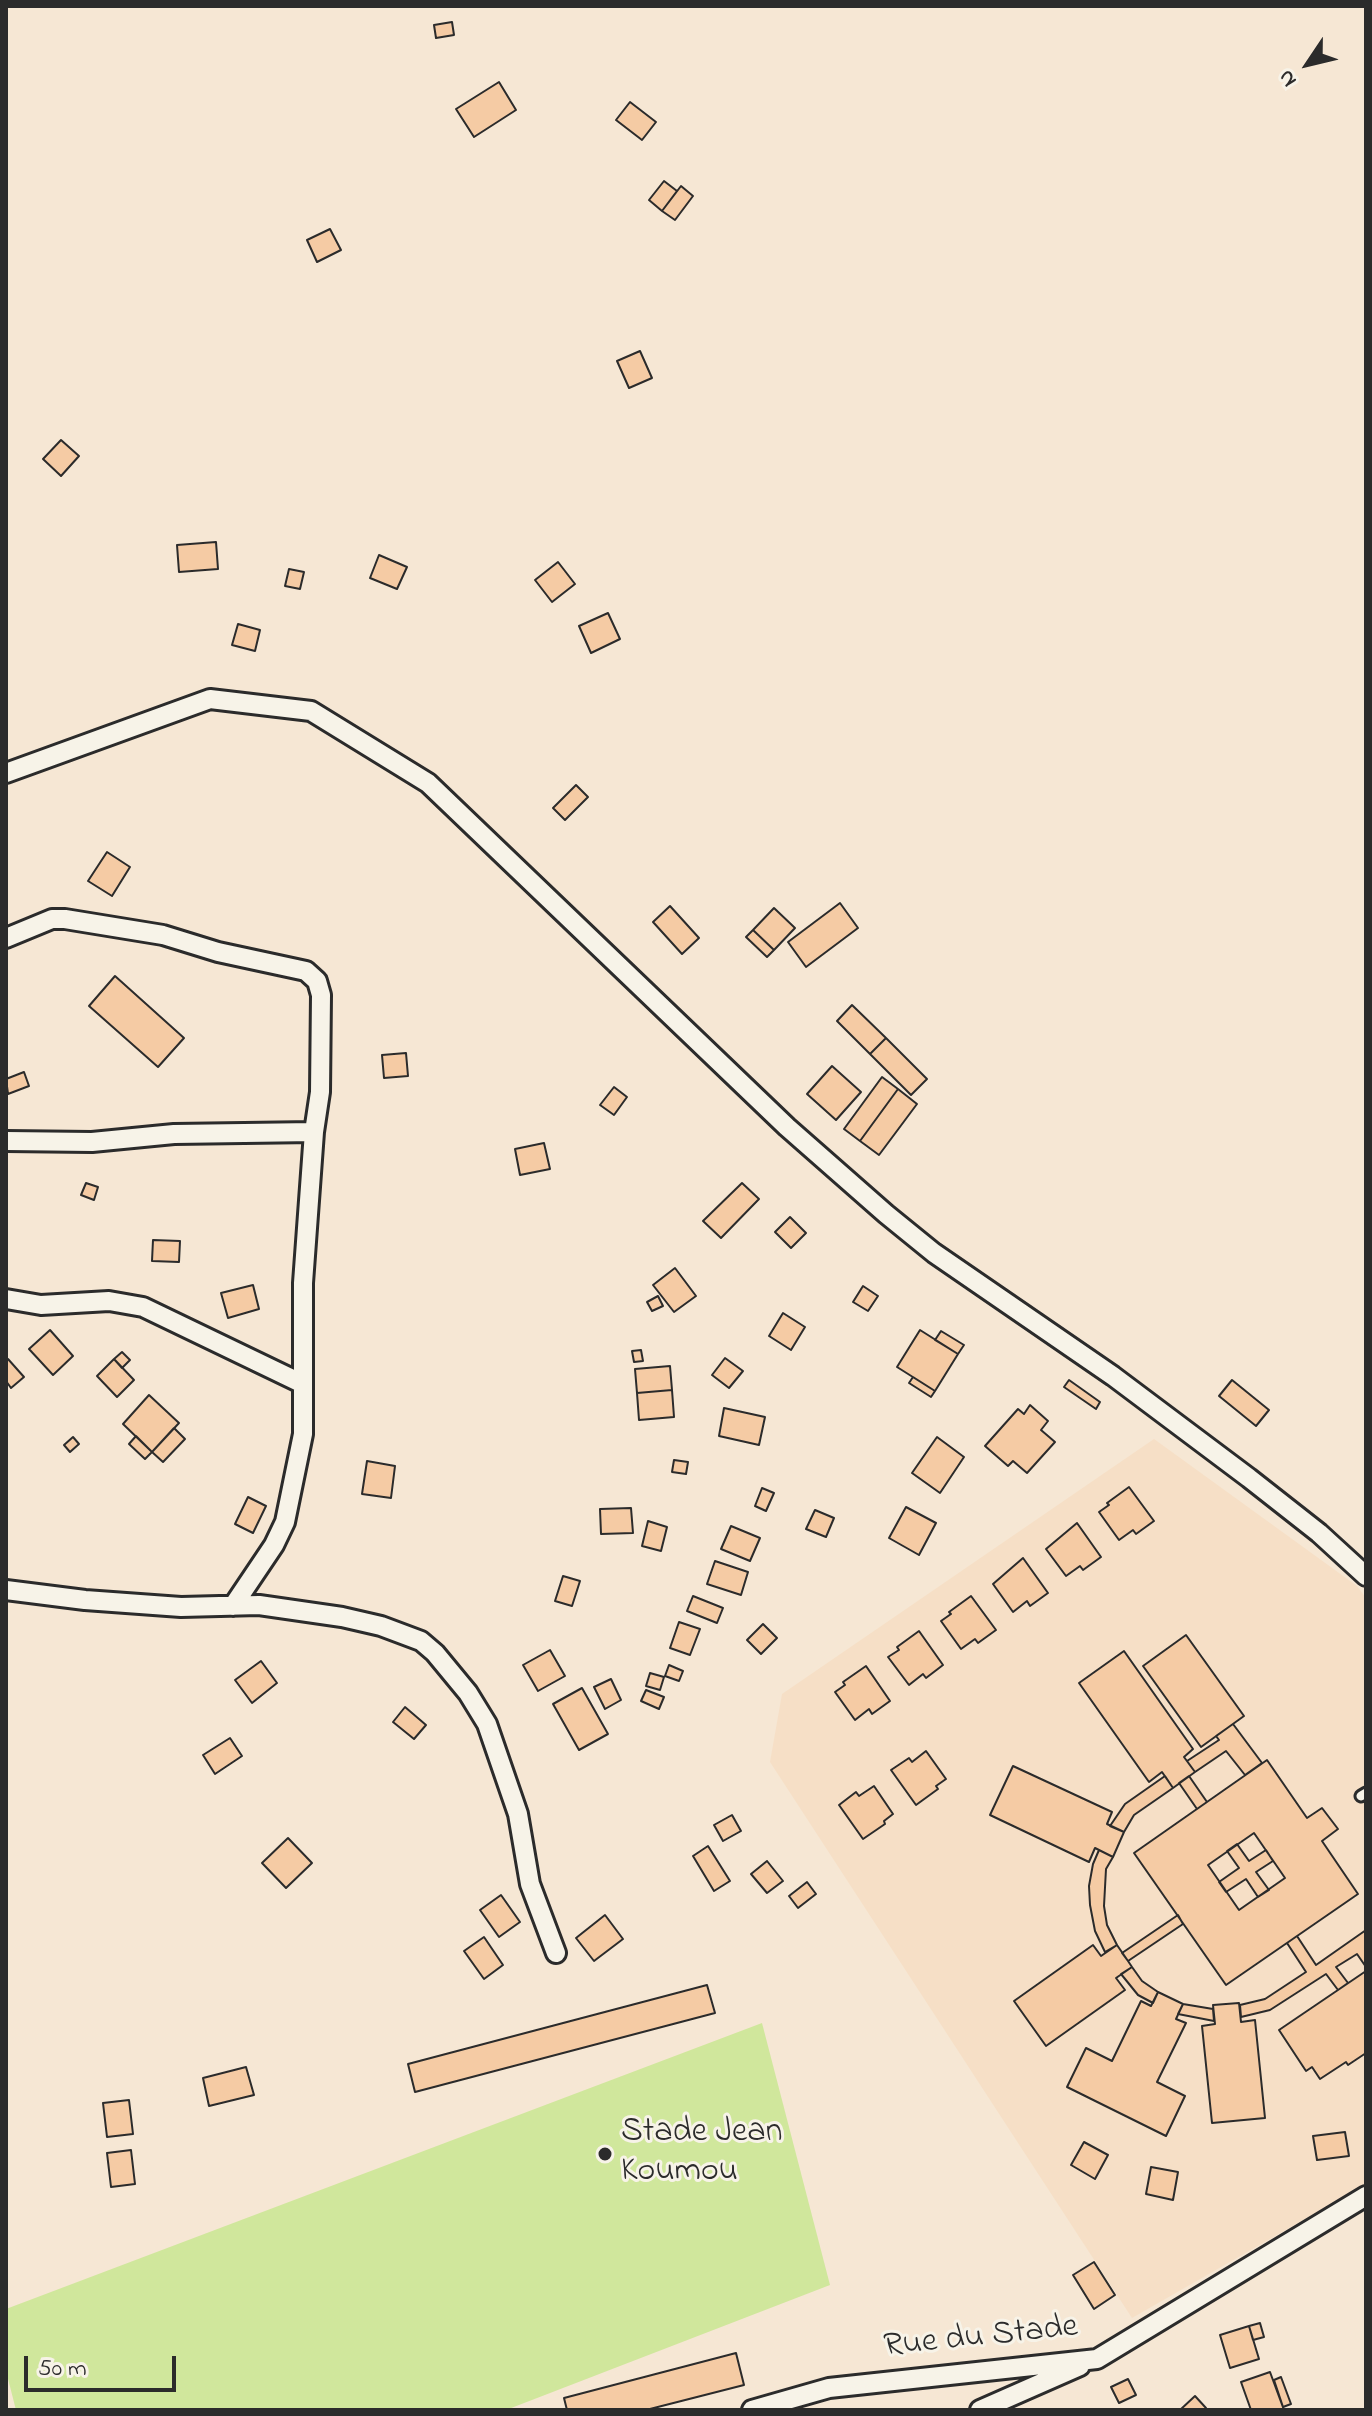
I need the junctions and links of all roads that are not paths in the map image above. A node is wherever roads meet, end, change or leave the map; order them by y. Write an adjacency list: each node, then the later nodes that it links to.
1 (6, 773): 7 (street)
2 (6, 938): 3 (street)
3 (314, 1132): 4 (street); 6 (street)
4 (6, 1141)
5 (6, 1299): 6 (street)
6 (303, 1384): 8 (street)
7 (1366, 1576)
8 (249, 1584): 10 (street); 11 (street)
9 (6, 1590): 11 (street)
10 (259, 1605): 11 (street); 12 (street)
11 (233, 1606)
12 (556, 1953)
13 (1366, 2196): 14 (street, Rue du Stade)
14 (1097, 2359): 15 (street, Rue du Stade); 16 (street)
15 (752, 2410)
16 (980, 2410)

